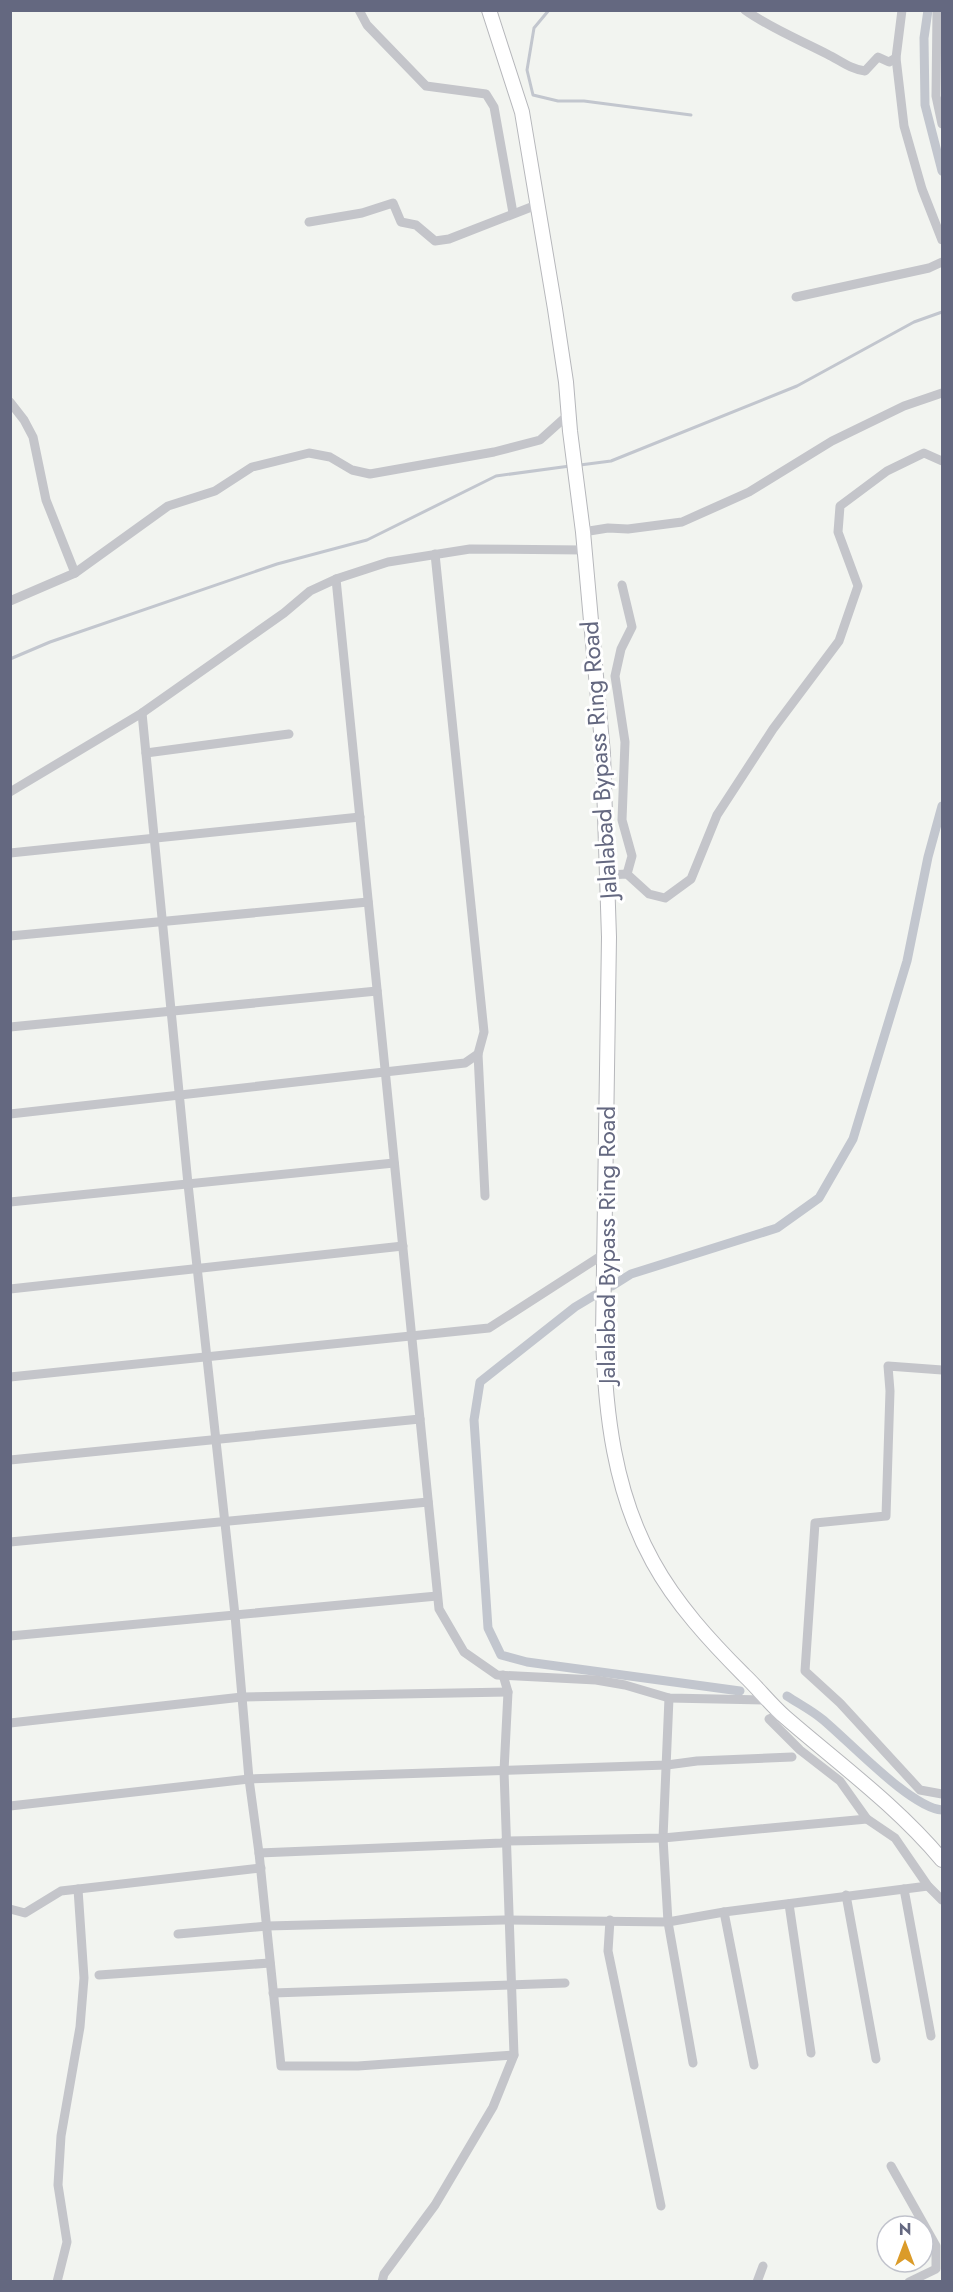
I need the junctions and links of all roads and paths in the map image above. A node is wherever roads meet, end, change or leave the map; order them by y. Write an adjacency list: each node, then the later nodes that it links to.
1 (358, 10): 9 (street)
2 (489, 10): 8 (highway, Jalalabad Bypass Ring Road)
3 (745, 10): 6 (street)
4 (902, 10): 6 (street)
5 (937, 10): 7 (street)
6 (896, 58): 11 (street)
7 (942, 124)
8 (538, 204): 9 (street); 16 (highway, Jalalabad Bypass Ring Road)
9 (513, 213): 10 (street)
10 (309, 222)
11 (942, 240)
12 (942, 262): 13 (street)
13 (796, 297)
14 (942, 393): 18 (street)
15 (10, 402): 21 (street)
16 (569, 414): 18 (highway, Jalalabad Bypass Ring Road); 21 (street)
17 (942, 461): 32 (street)
18 (583, 532): 19 (highway, Jalalabad Bypass Ring Road)
19 (584, 550): 20 (street); 33 (highway, Jalalabad Bypass Ring Road)
20 (435, 554): 22 (street); 40 (street)
21 (75, 573): 24 (street)
22 (336, 579): 25 (street); 29 (street)
23 (621, 585): 32 (street)
24 (10, 601)
25 (141, 713): 27 (street); 28 (street)
26 (289, 734): 27 (street)
27 (146, 753): 30 (street)
28 (10, 792)
29 (360, 817): 30 (street); 34 (street)
30 (154, 838): 31 (street); 35 (street)
31 (10, 853)
32 (627, 874): 33 (street)
33 (608, 875): 49 (highway, Jalalabad Bypass Ring Road)
34 (369, 902): 35 (street); 37 (street)
35 (163, 923): 36 (street); 38 (street)
36 (10, 936)
37 (377, 991): 38 (street); 41 (street)
38 (172, 1011): 39 (street); 42 (street)
39 (10, 1027)
40 (478, 1054): 41 (street); 46 (street)
41 (385, 1072): 42 (street); 44 (street)
42 (181, 1095): 43 (street); 45 (street)
43 (10, 1114)
44 (394, 1163): 45 (street); 48 (street)
45 (188, 1184): 47 (street); 50 (street)
46 (485, 1196)
47 (10, 1202)
48 (403, 1246): 50 (street); 52 (street)
49 (604, 1254): 52 (street); 69 (highway, Jalalabad Bypass Ring Road)
50 (199, 1268): 51 (street); 53 (street)
51 (10, 1289)
52 (412, 1336): 53 (street); 56 (street)
53 (208, 1357): 55 (street); 57 (street)
54 (942, 1370): 76 (street)
55 (10, 1377)
56 (420, 1419): 57 (street); 59 (street)
57 (216, 1439): 58 (street); 60 (street)
58 (10, 1460)
59 (428, 1502): 60 (street); 62 (street)
60 (225, 1521): 61 (street); 63 (street)
61 (10, 1542)
62 (437, 1596): 63 (street); 65 (street)
63 (234, 1615): 64 (street); 67 (street)
64 (10, 1636)
65 (503, 1675): 66 (street); 68 (street)
66 (508, 1692): 67 (street); 74 (street)
67 (242, 1697): 71 (street); 75 (street)
68 (669, 1698): 69 (street); 73 (street)
69 (769, 1700): 70 (highway, Jalalabad Bypass Ring Road)
70 (782, 1714): 78 (street); 82 (highway, Jalalabad Bypass Ring Road)
71 (10, 1723)
72 (792, 1757): 73 (street)
73 (667, 1765): 74 (street); 79 (street)
74 (504, 1771): 75 (street); 80 (street)
75 (249, 1779): 77 (street); 81 (street)
76 (942, 1794)
77 (10, 1806)
78 (867, 1820): 79 (street); 84 (street)
79 (663, 1838): 80 (street); 94 (street)
80 (506, 1841): 81 (street); 92 (street)
81 (259, 1853): 83 (street)
82 (942, 1860)
83 (261, 1868): 85 (street); 95 (street)
84 (928, 1886): 86 (street); 88 (street)
85 (78, 1889): 90 (street); 111 (street)
86 (904, 1889): 87 (street); 102 (street)
87 (846, 1895): 89 (street); 105 (street)
88 (942, 1900)
89 (789, 1904): 91 (street); 103 (street)
90 (10, 1909)
91 (724, 1911): 94 (street); 107 (street)
92 (508, 1920): 93 (street); 95 (street); 100 (street)
93 (610, 1920): 94 (street); 109 (street)
94 (668, 1922): 106 (street)
95 (267, 1926): 96 (street); 97 (street)
96 (178, 1934)
97 (270, 1963): 98 (street); 101 (street)
98 (99, 1975)
99 (565, 1983): 100 (street)
100 (511, 1986): 101 (street); 104 (street)
101 (273, 1993): 104 (street)
102 (930, 2036)
103 (812, 2053)
104 (514, 2055): 112 (street)
105 (876, 2059)
106 (693, 2063)
107 (754, 2065)
108 (891, 2166): 114 (street)
109 (662, 2206)
110 (763, 2266): 113 (street)
111 (57, 2282)
112 (382, 2282)
113 (757, 2282)
114 (909, 2282)

